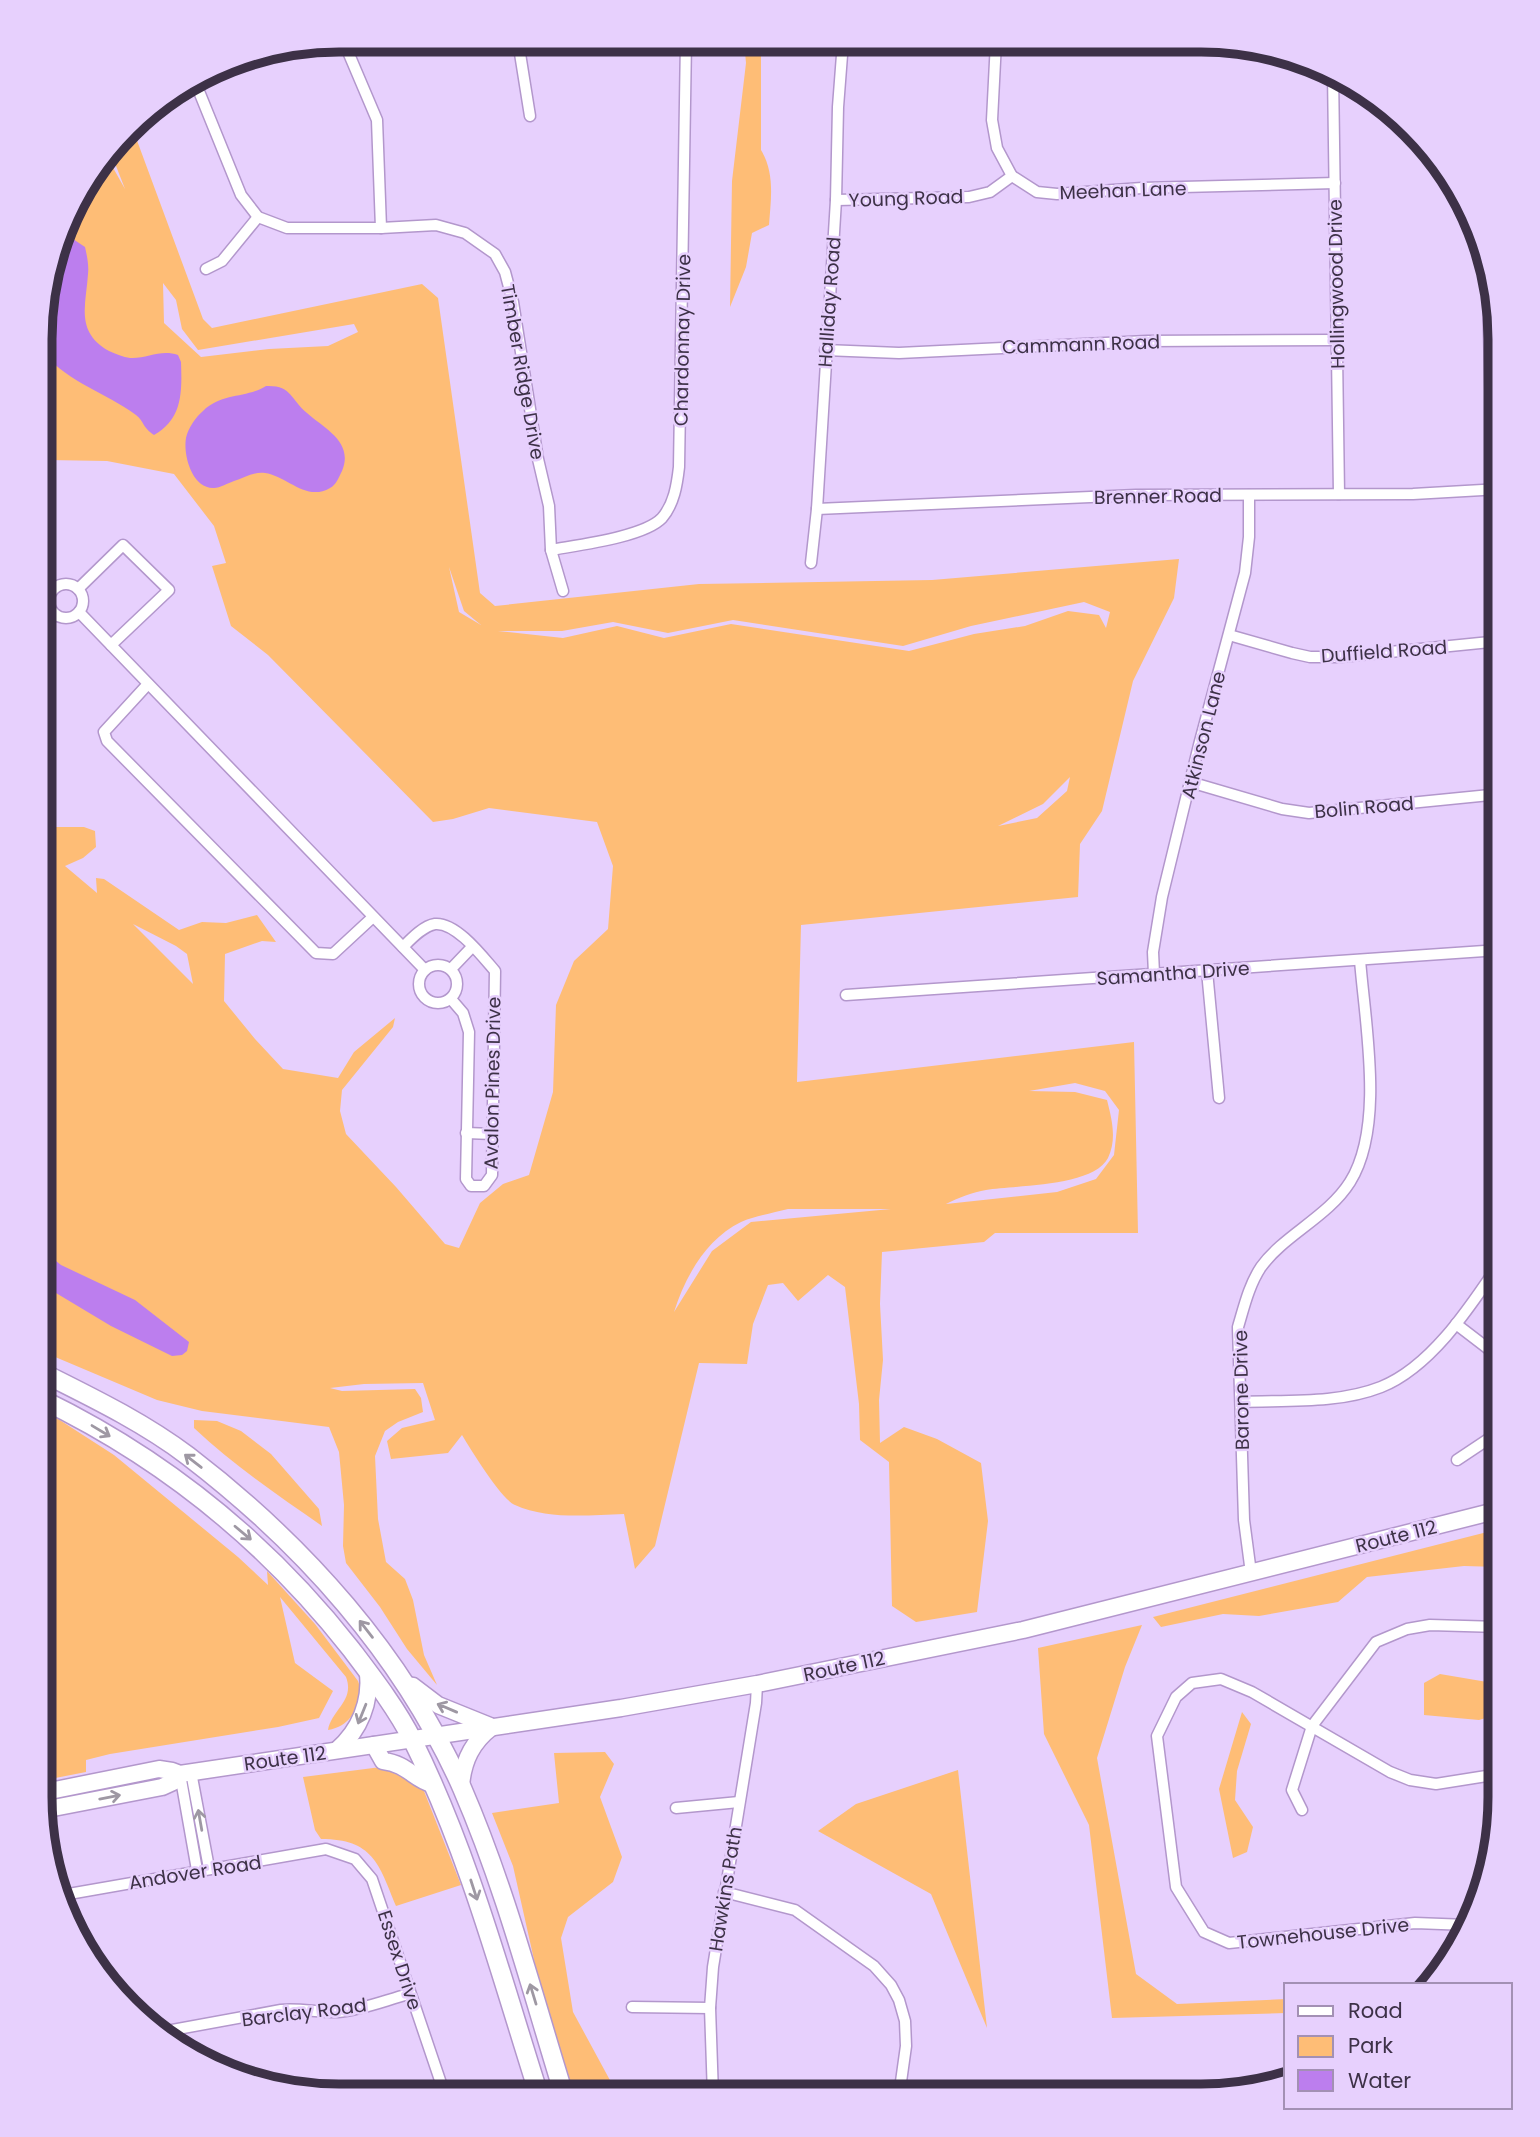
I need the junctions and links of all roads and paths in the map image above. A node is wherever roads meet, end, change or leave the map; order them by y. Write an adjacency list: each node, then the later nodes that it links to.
1 (348, 52): 13 (street)
2 (520, 52): 8 (street)
3 (686, 52): 21 (street, Chardonnay Drive)
4 (842, 52): 11 (street, Halliday Road)
5 (995, 52): 9 (street)
6 (1333, 85): 10 (street, Hollingwood Drive)
7 (199, 90): 12 (street)
8 (530, 116)
9 (1012, 176): 10 (street, Meehan Lane); 11 (street, Young Road)
10 (1335, 183): 15 (street, Hollingwood Drive)
11 (836, 200): 16 (street, Halliday Road)
12 (258, 217): 13 (street, Timber Ridge Drive); 14 (street)
13 (381, 228): 21 (street, Timber Ridge Drive)
14 (206, 269)
15 (1337, 340): 16 (street, Cammann Road); 18 (street, Hollingwood Drive)
16 (825, 350): 20 (street, Halliday Road)
17 (1488, 489): 18 (street, Brenner Road)
18 (1339, 494): 19 (street, Brenner Road)
19 (1249, 495): 20 (street, Brenner Road); 30 (street, Atkinson Lane)
20 (817, 509): 22 (street, Halliday Road)
21 (551, 550): 24 (street, Timber Ridge Drive)
22 (811, 563)
23 (78, 589): 25 (street); 27 (street); 32 (street)
24 (563, 591)
25 (52, 598)
26 (52, 609): 28 (street)
27 (79, 612): 28 (street); 32 (street)
28 (55, 615): 29 (street)
29 (52, 618)
30 (1229, 635): 31 (street, Duffield Road); 34 (street, Atkinson Lane)
31 (1488, 642)
32 (111, 645): 33 (street)
33 (148, 684): 36 (street); 36 (street)
34 (1190, 782): 35 (street, Bolin Road); 44 (street, Atkinson Lane)
35 (1488, 795)
36 (373, 917): 37 (street)
37 (403, 947): 38 (street, Avalon Pines Drive); 42 (street)
38 (472, 947): 41 (street); 49 (street, Avalon Pines Drive)
39 (1488, 951): 40 (street, Samantha Drive)
40 (1360, 960): 43 (street, Samantha Drive); 54 (street, Barone Drive)
41 (451, 969): 42 (street); 46 (street)
42 (425, 970): 46 (street)
43 (1207, 971): 44 (street, Samantha Drive); 47 (street)
44 (1154, 974): 45 (street, Samantha Drive)
45 (846, 995)
46 (451, 999): 48 (street, Avalon Pines Drive)
47 (1219, 1098)
48 (466, 1133): 49 (street); 49 (street, Avalon Pines Drive)
49 (493, 1134)
50 (1488, 1280): 51 (street)
51 (1457, 1324): 52 (street); 54 (street)
52 (1488, 1348)
53 (52, 1378): 56 (highway)
54 (1241, 1402): 61 (street, Barone Drive)
55 (52, 1405): 58 (highway, one-way to 58)
56 (161, 1439): 58 (highway); 65 (highway, one-way to 56)
57 (1488, 1439): 59 (street)
58 (148, 1460): 63 (highway, one-way to 63)
59 (1457, 1460)
60 (1488, 1513): 61 (main road, Route 112)
61 (1251, 1573): 64 (main road, Route 112)
62 (1488, 1627): 66 (street)
63 (368, 1672): 69 (highway); 71 (main road, one-way to 71)
64 (757, 1684): 67 (main road, Route 112); 77 (street, Hawkins Path)
65 (405, 1685): 67 (main road, one-way to 65); 68 (highway)
66 (1312, 1726): 73 (street, Townehouse Drive); 80 (street); 86 (street, Townehouse Drive)
67 (492, 1727): 68 (main road, Route 112); 75 (main road)
68 (434, 1735): 69 (main road, Route 112); 75 (highway)
69 (412, 1739): 70 (main road, Route 112); 74 (highway)
70 (374, 1745): 71 (main road, Route 112); 74 (main road)
71 (337, 1750): 72 (main road, Route 112)
72 (185, 1773): 76 (main road, Route 112); 78 (main road, Route 112, one-way to 72); 82 (street, one-way to 72); 83 (street)
73 (1488, 1776)
74 (432, 1784): 92 (highway, one-way to 92)
75 (461, 1786): 93 (highway, one-way to 75)
76 (52, 1791)
77 (739, 1802): 79 (street); 84 (street, Hawkins Path)
78 (53, 1808)
79 (676, 1808)
80 (1302, 1810)
81 (326, 1849): 82 (street, Andover Road); 87 (street, Essex Drive)
82 (209, 1868): 83 (street, Andover Road)
83 (197, 1870): 85 (street, Andover Road)
84 (724, 1892): 89 (street, Hawkins Path); 95 (street)
85 (69, 1894)
86 (1458, 1925)
87 (410, 1994): 90 (street, Barclay Road); 91 (street, Essex Drive)
88 (632, 2007): 89 (street)
89 (710, 2008): 94 (street, Hawkins Path)
90 (173, 2031)
91 (441, 2084)
92 (536, 2084)
93 (561, 2084)
94 (713, 2084)
95 (901, 2084)

